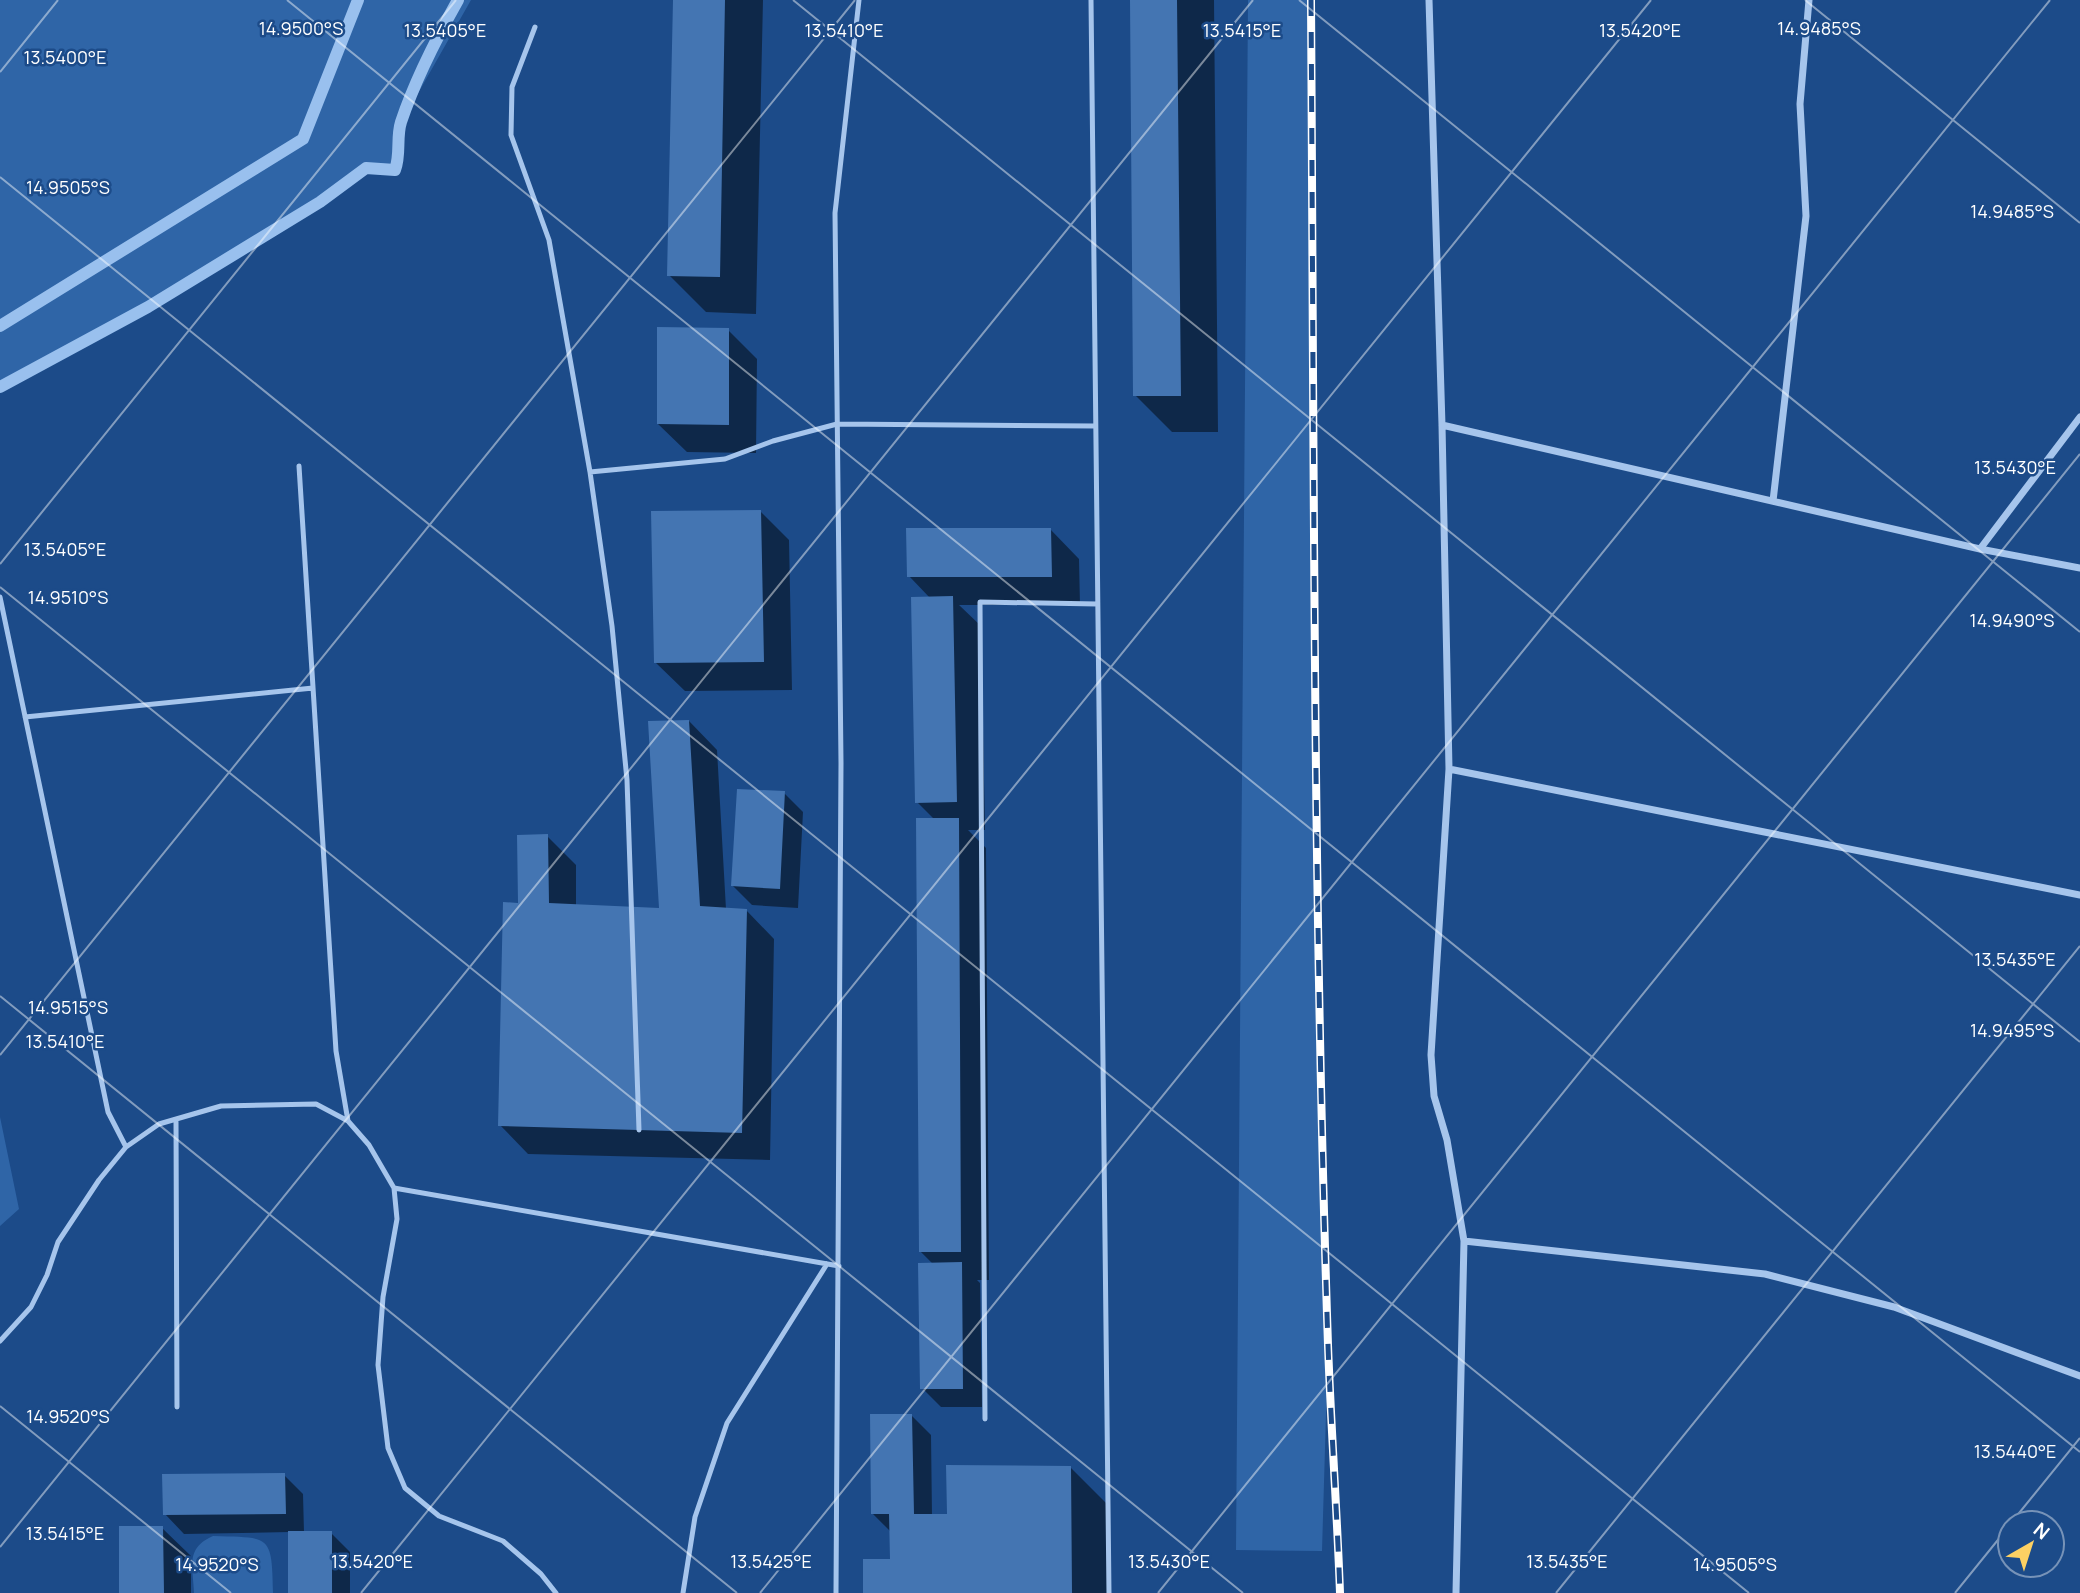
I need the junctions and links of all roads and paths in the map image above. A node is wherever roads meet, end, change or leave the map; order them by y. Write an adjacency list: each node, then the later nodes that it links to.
1 (859, 0): 7 (lane)
2 (1091, 0): 9 (lane)
3 (1429, 0): 8 (street)
4 (1809, 0): 12 (street)
5 (535, 27): 11 (lane)
6 (2080, 417): 13 (street)
7 (837, 424): 9 (lane); 11 (lane); 28 (lane)
8 (1442, 425): 12 (street); 19 (street)
9 (1096, 426): 16 (lane)
10 (299, 466): 17 (lane)
11 (590, 472): 23 (lane)
12 (1773, 501): 13 (street)
13 (1980, 549): 14 (street)
14 (2080, 568)
15 (0, 597): 18 (lane)
16 (1097, 604): 32 (lane); 36 (lane)
17 (313, 688): 18 (lane); 22 (lane)
18 (25, 717): 24 (lane)
19 (1449, 769): 20 (street); 26 (street)
20 (2080, 895)
21 (176, 1119): 22 (lane); 24 (lane); 31 (lane)
22 (348, 1121): 25 (lane)
23 (639, 1130)
24 (126, 1147): 29 (lane)
25 (394, 1188): 27 (lane); 33 (lane)
26 (1464, 1241): 30 (street); 37 (street)
27 (827, 1264): 28 (lane); 34 (lane)
28 (839, 1266): 35 (lane)
29 (0, 1341)
30 (2080, 1376)
31 (177, 1407)
32 (985, 1419)
33 (556, 1593)
34 (683, 1593)
35 (836, 1593)
36 (1109, 1593)
37 (1456, 1593)

